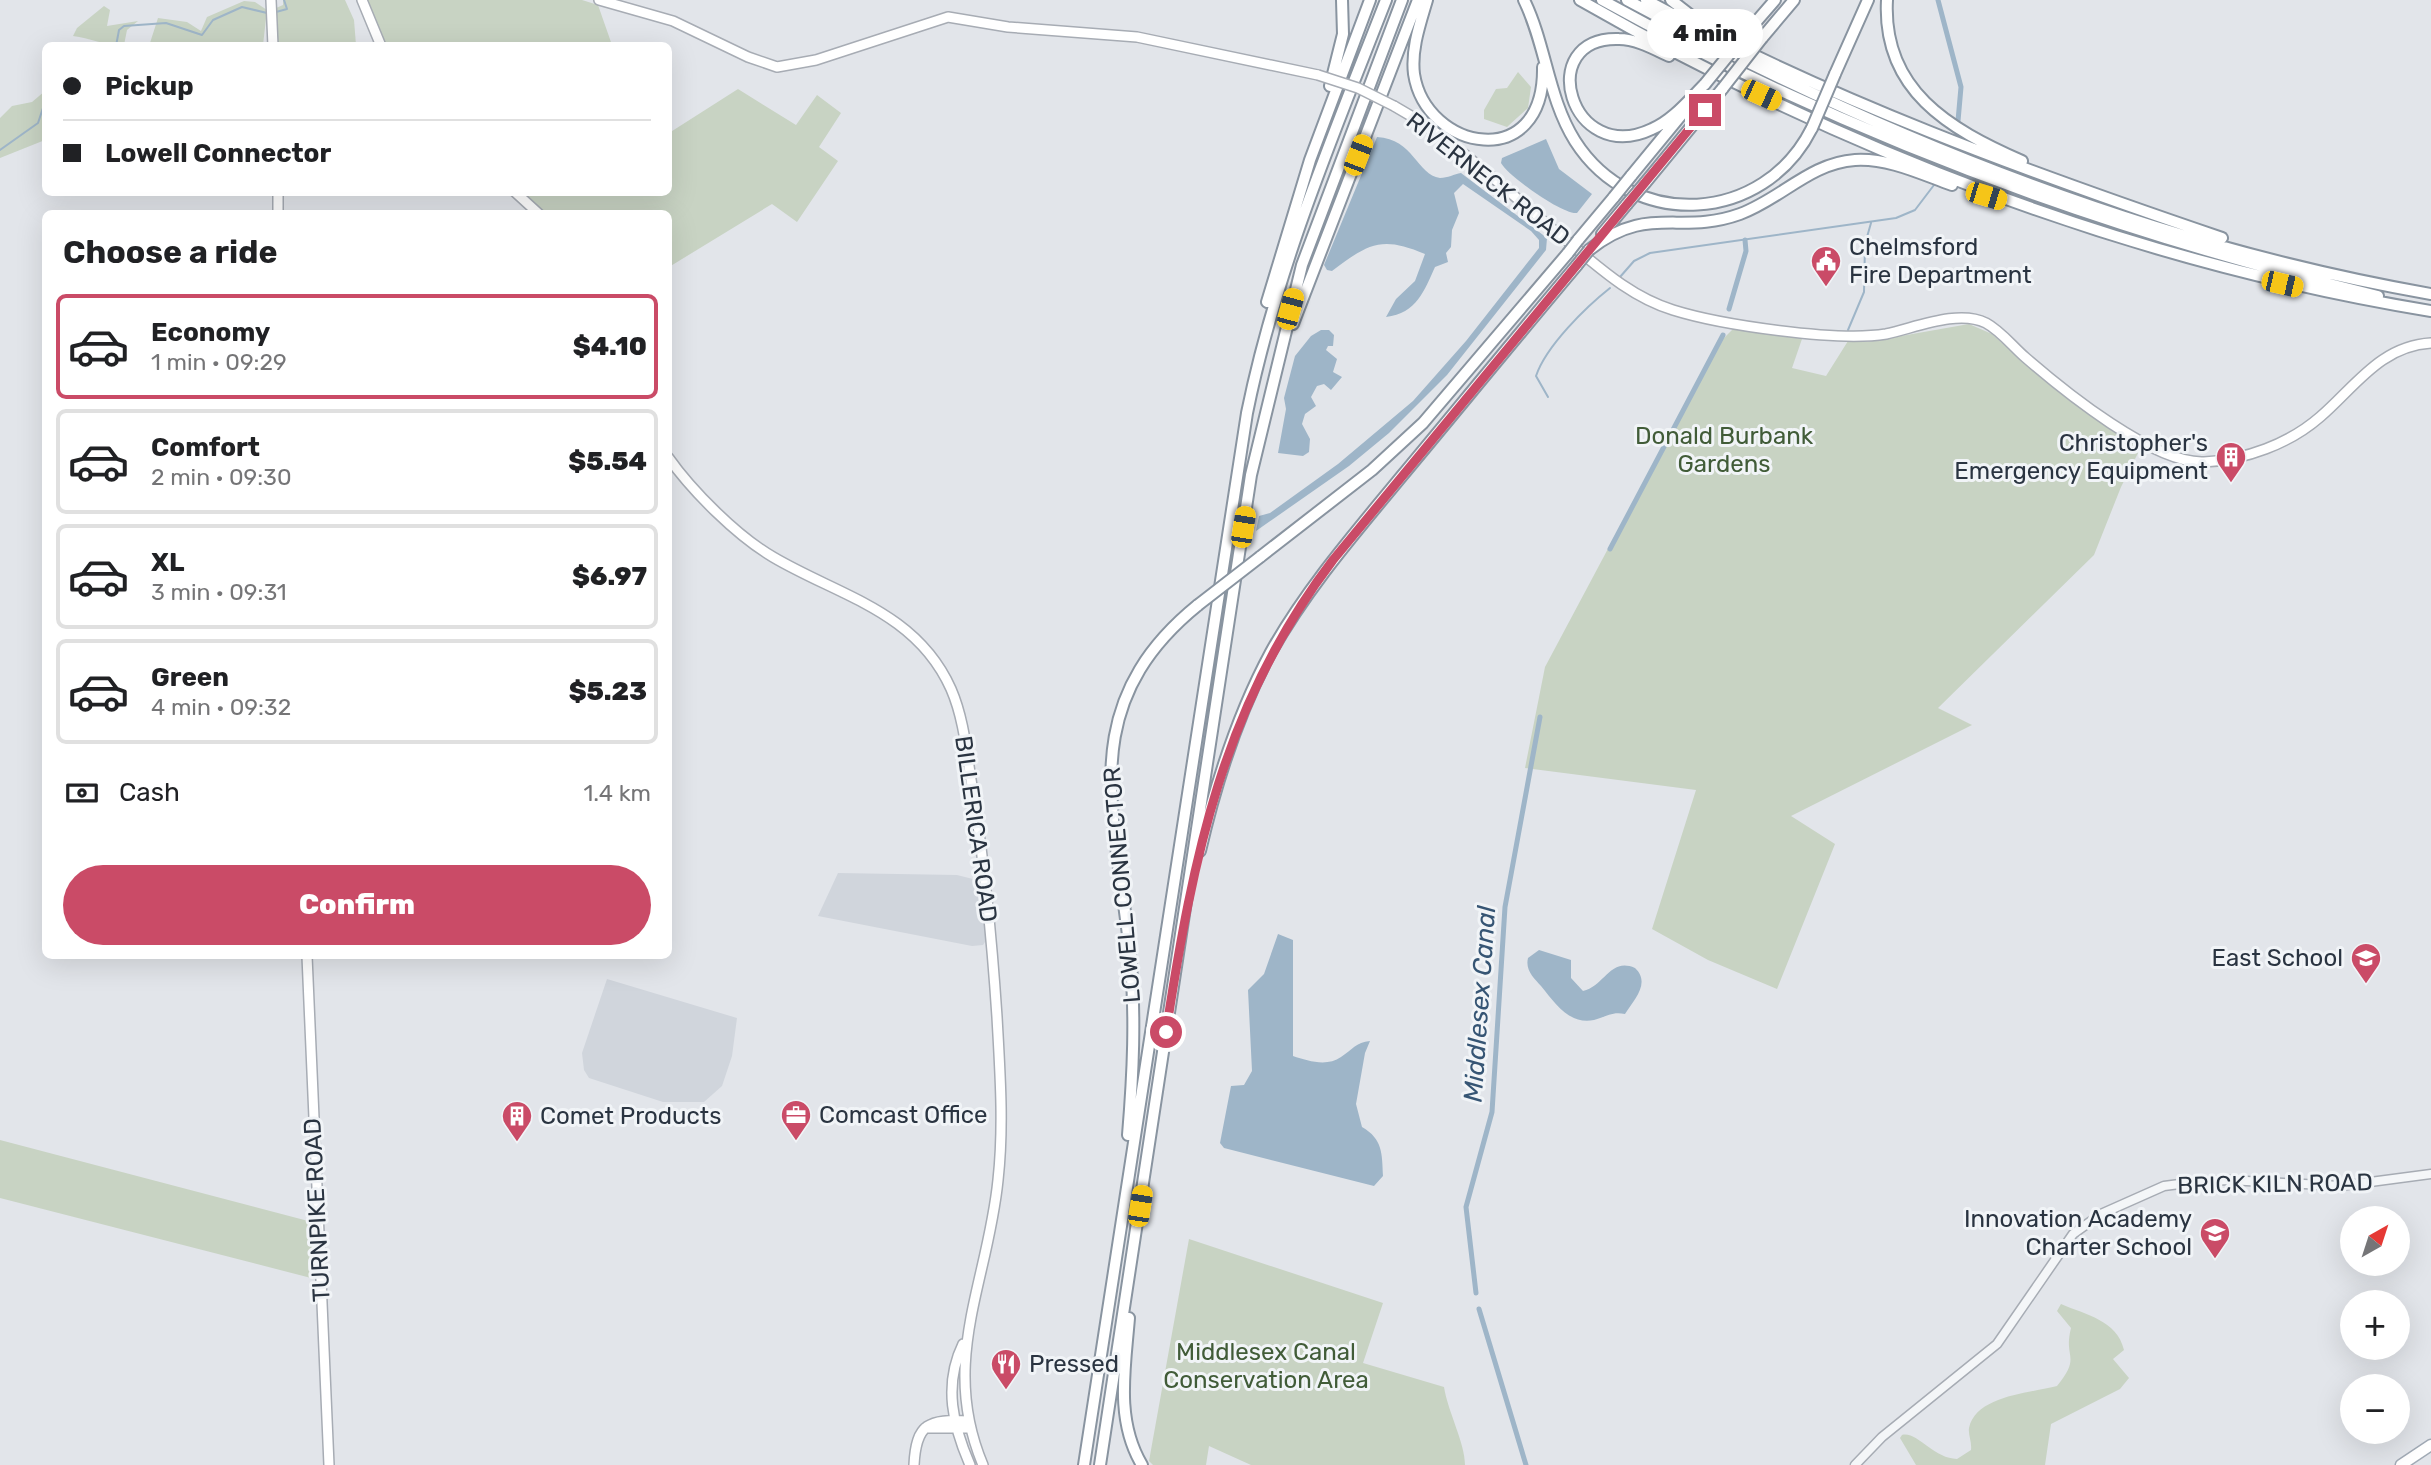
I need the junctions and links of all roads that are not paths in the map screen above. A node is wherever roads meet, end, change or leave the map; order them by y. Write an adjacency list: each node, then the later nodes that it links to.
1 (271, 0): 20 (main road)
2 (362, 0): 21 (main road)
3 (599, 0): 35 (main road, RIVERNECK ROAD, bridge)
4 (1342, 0): 26 (highway)
5 (1370, 0): 26 (highway)
6 (1386, 0): 37 (highway)
7 (1402, 0): 36 (highway)
8 (1418, 0): 36 (highway)
9 (1427, 0): 22 (highway)
10 (1524, 0): 22 (highway)
11 (1580, 0): 25 (highway)
12 (1602, 0): 34 (highway)
13 (1627, 0): 32 (highway)
14 (1646, 0): 23 (highway)
15 (1671, 0): 23 (highway)
16 (1775, 0): 24 (highway, LOWELL CONNECTOR, bridge)
17 (1794, 0): 31 (highway, bridge)
18 (1868, 0): 22 (highway, bridge)
19 (1888, 0): 27 (highway)
20 (273, 42)
21 (379, 42)
22 (1540, 44)
23 (1780, 66): 27 (highway)
24 (1706, 84): 25 (highway); 43 (highway, LOWELL CONNECTOR, bridge)
25 (1744, 87): 30 (highway)
26 (1303, 178): 37 (highway)
27 (2071, 185): 32 (highway)
28 (519, 196): 29 (main road)
29 (535, 210)
30 (2055, 216): 31 (highway); 34 (highway)
31 (1589, 250): 39 (highway, bridge)
32 (2312, 268): 33 (highway)
33 (2431, 294)
34 (2431, 310)
35 (2431, 344)
36 (1273, 375): 39 (highway)
37 (1247, 413): 43 (highway)
38 (672, 462): 44 (main road, BILLERICA ROAD)
39 (1182, 933): 42 (highway)
40 (307, 959): 48 (main road, TURNPIKE ROAD)
41 (2431, 1174): 55 (street, BRICK KILN ROAD)
42 (1136, 1232): 53 (highway); 54 (highway)
43 (1119, 1236): 52 (highway)
44 (965, 1340): 45 (main road, BILLERICA ROAD); 46 (main road, BILLERICA ROAD)
45 (955, 1424): 46 (main road); 49 (main road); 50 (main road, BILLERICA ROAD)
46 (969, 1424): 51 (main road, BILLERICA ROAD)
47 (2431, 1445): 56 (main road)
48 (329, 1465)
49 (914, 1465)
50 (970, 1465)
51 (983, 1465)
52 (1084, 1465)
53 (1100, 1465)
54 (1142, 1465)
55 (1855, 1465)
56 (2401, 1465)

